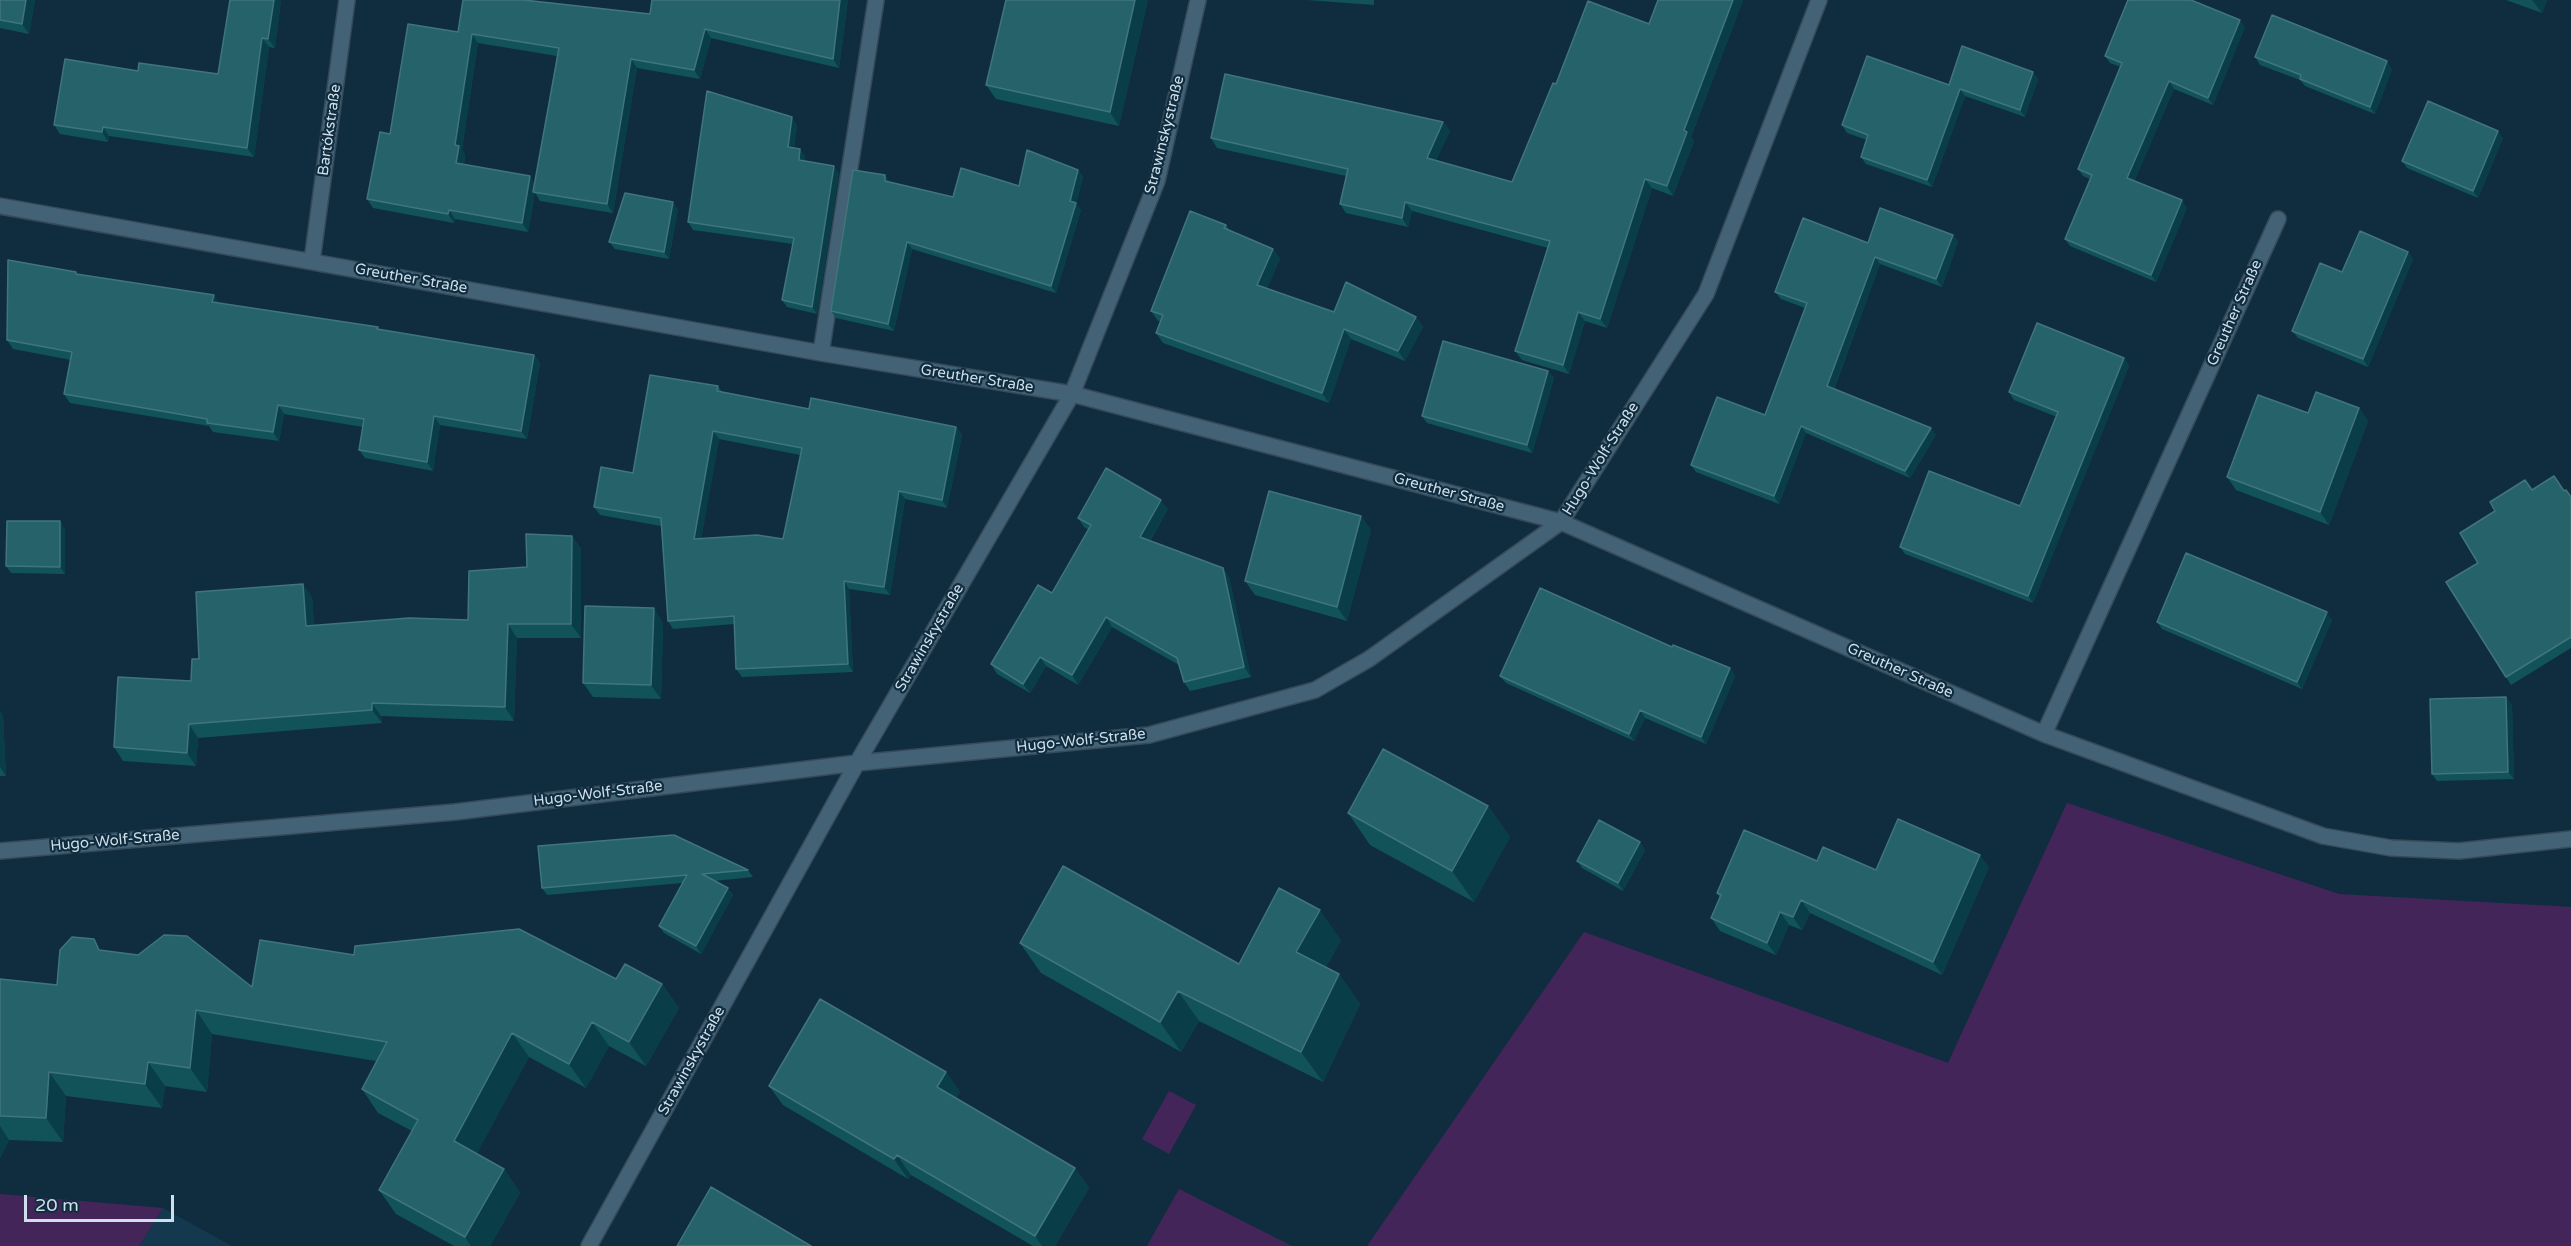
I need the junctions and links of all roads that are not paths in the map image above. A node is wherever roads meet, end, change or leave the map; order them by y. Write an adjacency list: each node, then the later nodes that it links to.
1 (347, 0): 7 (street, Bartókstraße)
2 (876, 0): 8 (street)
3 (1198, 0): 9 (street, Strawinskystraße)
4 (1819, 0): 10 (street, Hugo-Wolf-Straße)
5 (0, 206): 7 (street, Greuther Straße)
6 (2278, 219): 11 (street, Greuther Straße)
7 (312, 261): 8 (street, Greuther Straße)
8 (821, 353): 9 (street, Greuther Straße)
9 (1072, 394): 10 (street, Greuther Straße); 12 (street, Strawinskystraße)
10 (1561, 522): 11 (street, Greuther Straße); 12 (street, Hugo-Wolf-Straße)
11 (2044, 734): 13 (street, Greuther Straße)
12 (857, 763): 14 (street, Hugo-Wolf-Straße); 15 (street, Strawinskystraße)
13 (2571, 839)
14 (0, 851)
15 (589, 1246)

